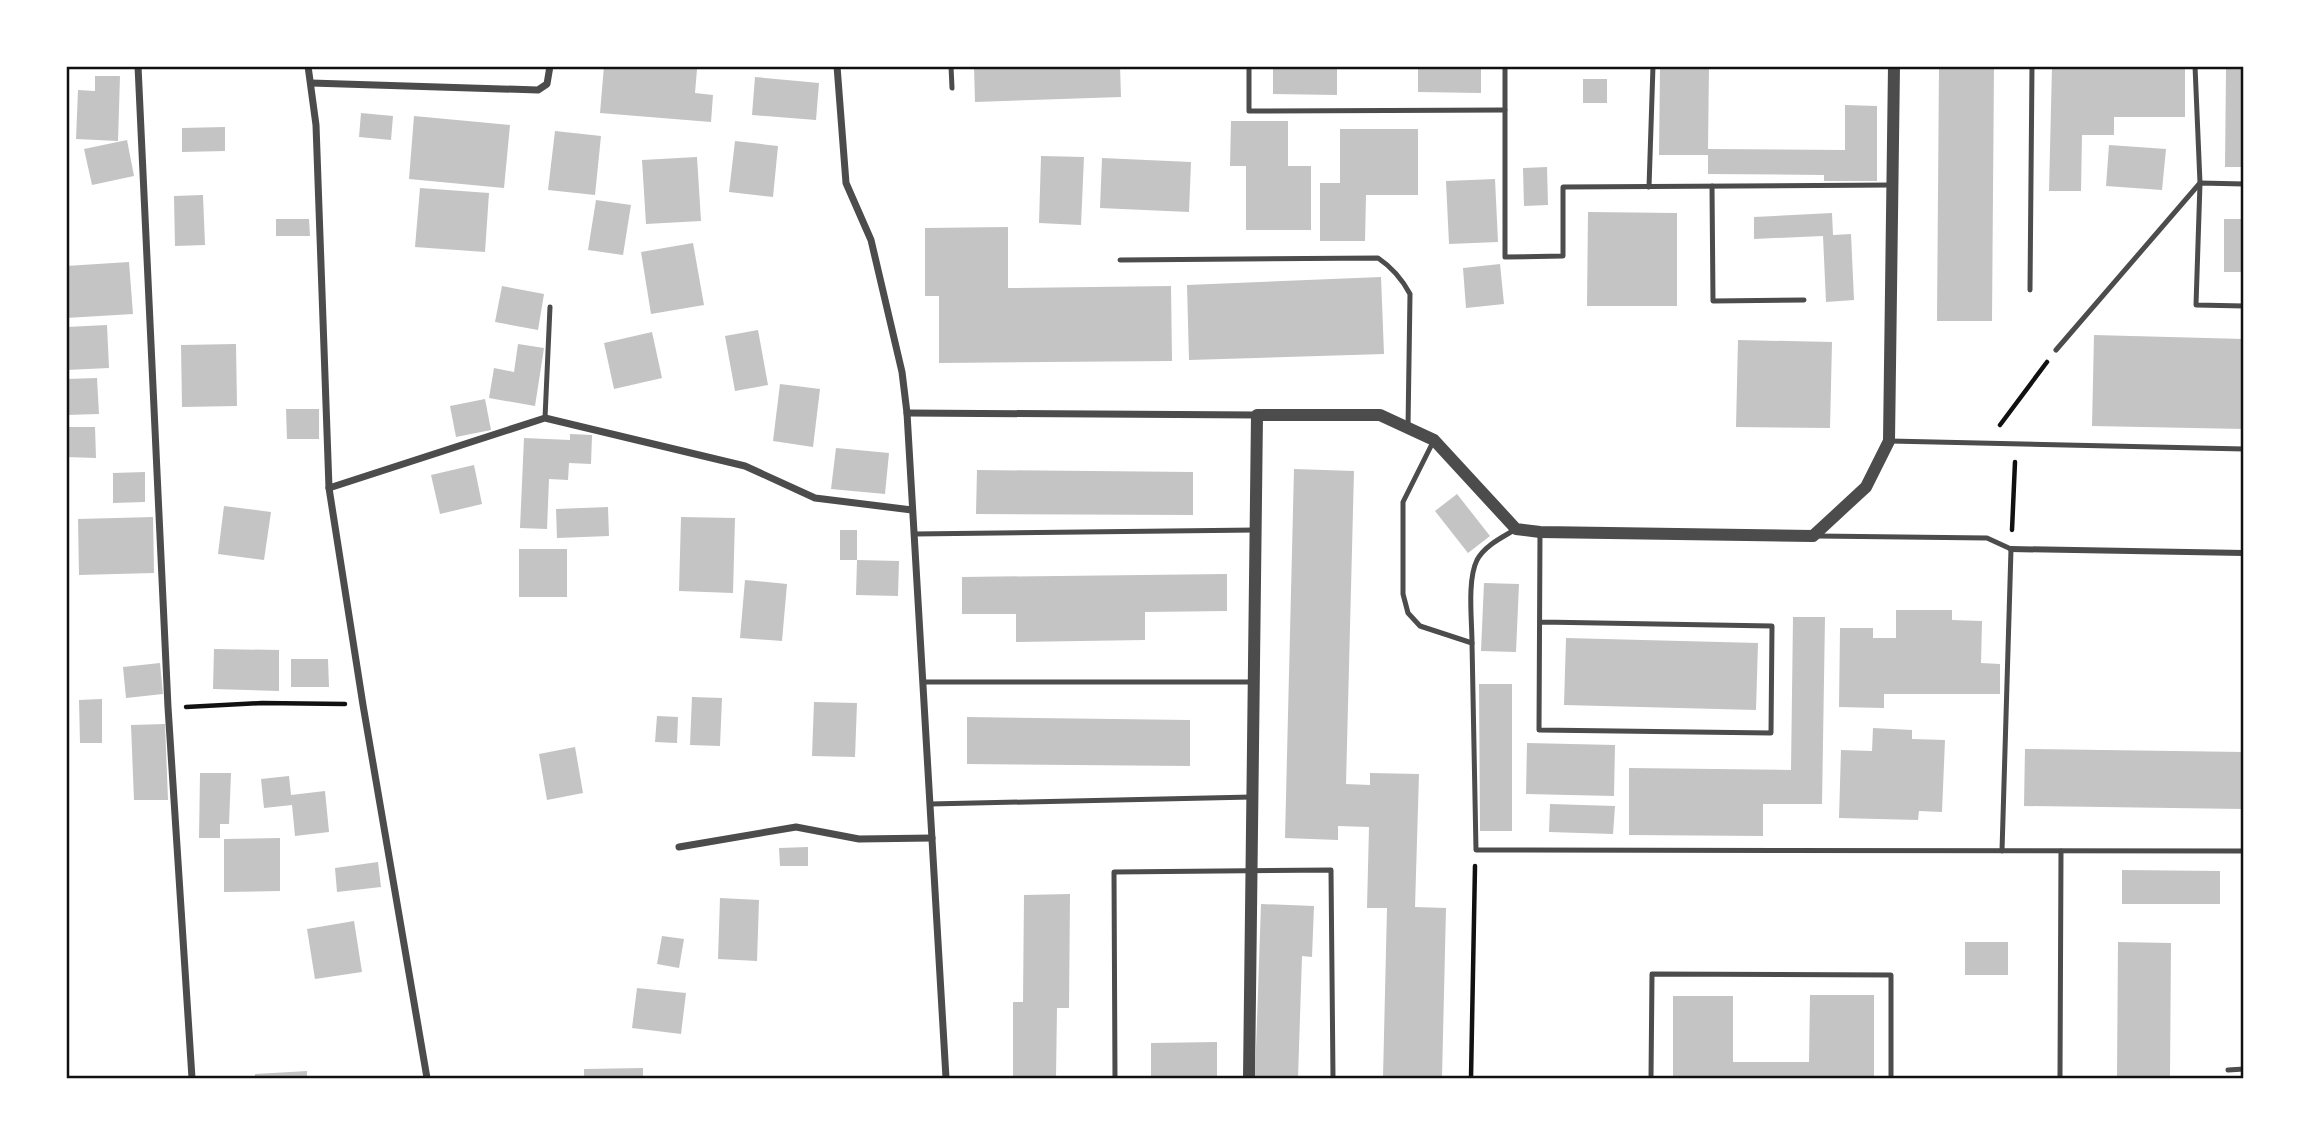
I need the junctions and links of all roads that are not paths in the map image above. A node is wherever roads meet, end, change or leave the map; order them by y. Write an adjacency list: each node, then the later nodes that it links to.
1 (138, 66): 56 (street)
2 (309, 66): 12 (street)
3 (550, 66): 12 (street)
4 (837, 66): 26 (street)
5 (951, 66): 13 (lane)
6 (1249, 66): 14 (lane)
7 (1504, 66): 14 (lane)
8 (1653, 66): 19 (lane)
9 (1894, 66): 17 (street)
10 (2032, 66): 21 (lane)
11 (2195, 66): 15 (lane)
12 (311, 83): 33 (street)
13 (951, 88)
14 (1505, 110): 19 (lane)
15 (2200, 183): 16 (lane); 23 (lane); 25 (lane)
16 (2244, 184)
17 (1892, 185): 18 (lane); 31 (street)
18 (1713, 186): 19 (lane); 22 (lane)
19 (1649, 187)
20 (1120, 260): 29 (lane)
21 (2030, 290)
22 (1804, 300)
23 (2244, 306)
24 (550, 307): 28 (lane)
25 (2056, 350)
26 (906, 413): 27 (street); 34 (street)
27 (1257, 415): 29 (street); 36 (street)
28 (545, 418): 33 (street); 34 (street)
29 (1408, 427): 30 (street)
30 (1434, 440): 35 (street); 43 (lane)
31 (1889, 441): 32 (lane); 39 (street)
32 (2244, 449)
33 (329, 488): 57 (street)
34 (912, 510): 38 (street)
35 (1516, 529): 37 (street); 43 (lane)
36 (1256, 530): 38 (lane); 45 (street)
37 (1540, 532): 39 (street); 42 (lane)
38 (914, 534): 44 (street)
39 (1813, 536): 40 (lane)
40 (2011, 549): 41 (street); 50 (lane)
41 (2244, 552)
42 (1541, 622): 42 (lane)
43 (1472, 643): 50 (lane)
44 (923, 682): 45 (lane); 47 (street)
45 (1254, 682): 46 (street)
46 (1253, 797): 47 (lane); 53 (street)
47 (930, 804): 48 (street)
48 (932, 838): 49 (street); 58 (street)
49 (679, 847)
50 (2002, 851): 51 (lane)
51 (2061, 851): 52 (lane); 64 (lane)
52 (2244, 851)
53 (1252, 871): 59 (lane); 60 (street); 61 (lane)
54 (2244, 1069): 55 (lane)
55 (2228, 1070)
56 (192, 1079)
57 (427, 1079)
58 (946, 1079)
59 (1115, 1079)
60 (1250, 1079)
61 (1333, 1079)
62 (1651, 1079): 63 (lane)
63 (1891, 1079)
64 (2060, 1079)

